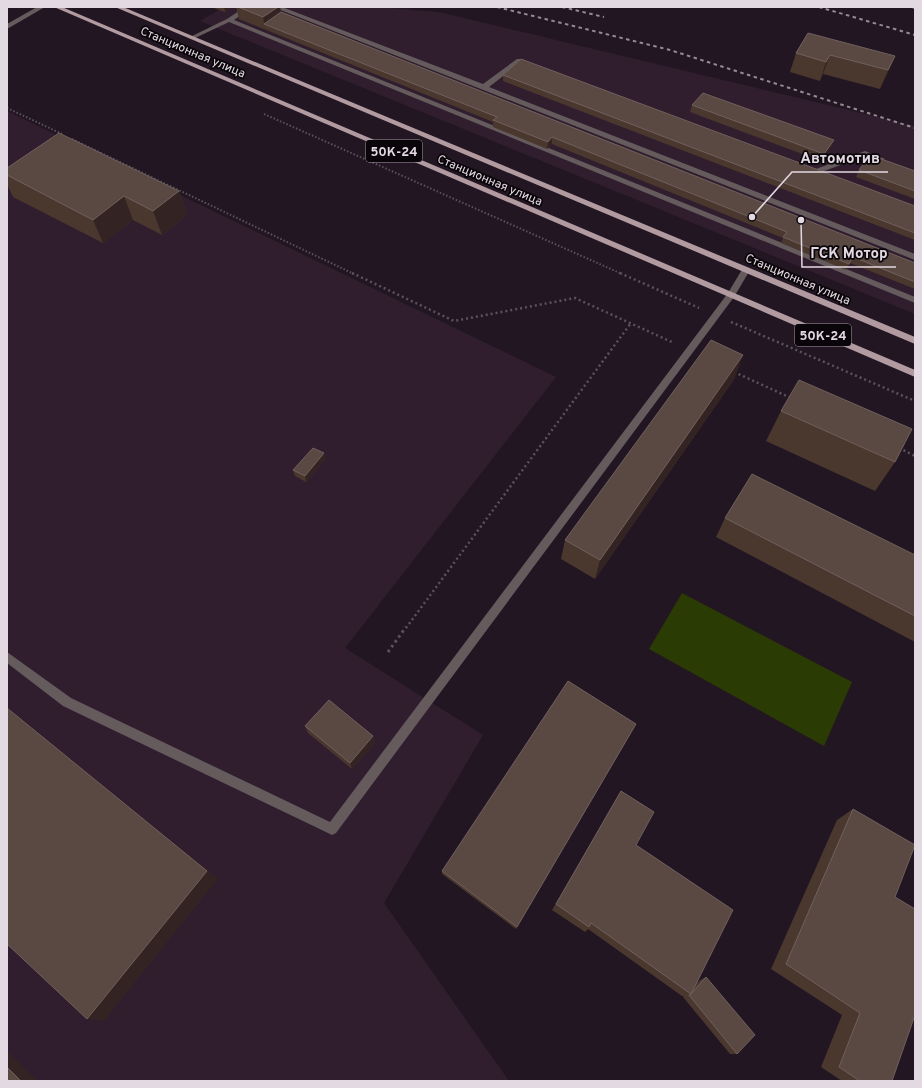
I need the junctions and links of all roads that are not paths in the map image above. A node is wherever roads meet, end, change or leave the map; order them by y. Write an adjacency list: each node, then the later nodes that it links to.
1 (42, 7): 7 (lane)
2 (57, 7): 17 (main road, Станционная улица / 50К-24)
3 (118, 7): 8 (main road, Станционная улица / 50К-24)
4 (249, 7): 6 (lane)
5 (276, 7): 10 (lane)
6 (229, 20): 8 (lane); 18 (lane)
7 (7, 27)
8 (191, 38): 16 (main road, Станционная улица / 50К-24)
9 (534, 66): 10 (lane)
10 (484, 87): 15 (lane)
11 (886, 161): 13 (lane)
12 (801, 166): 13 (lane)
13 (816, 172): 14 (lane)
14 (830, 177)
15 (915, 257)
16 (746, 270): 17 (lane); 19 (main road, Станционная улица / 50К-24)
17 (731, 295): 20 (main road, Станционная улица / 50К-24); 21 (lane)
18 (915, 300)
19 (915, 341)
20 (915, 374)
21 (7, 657)

